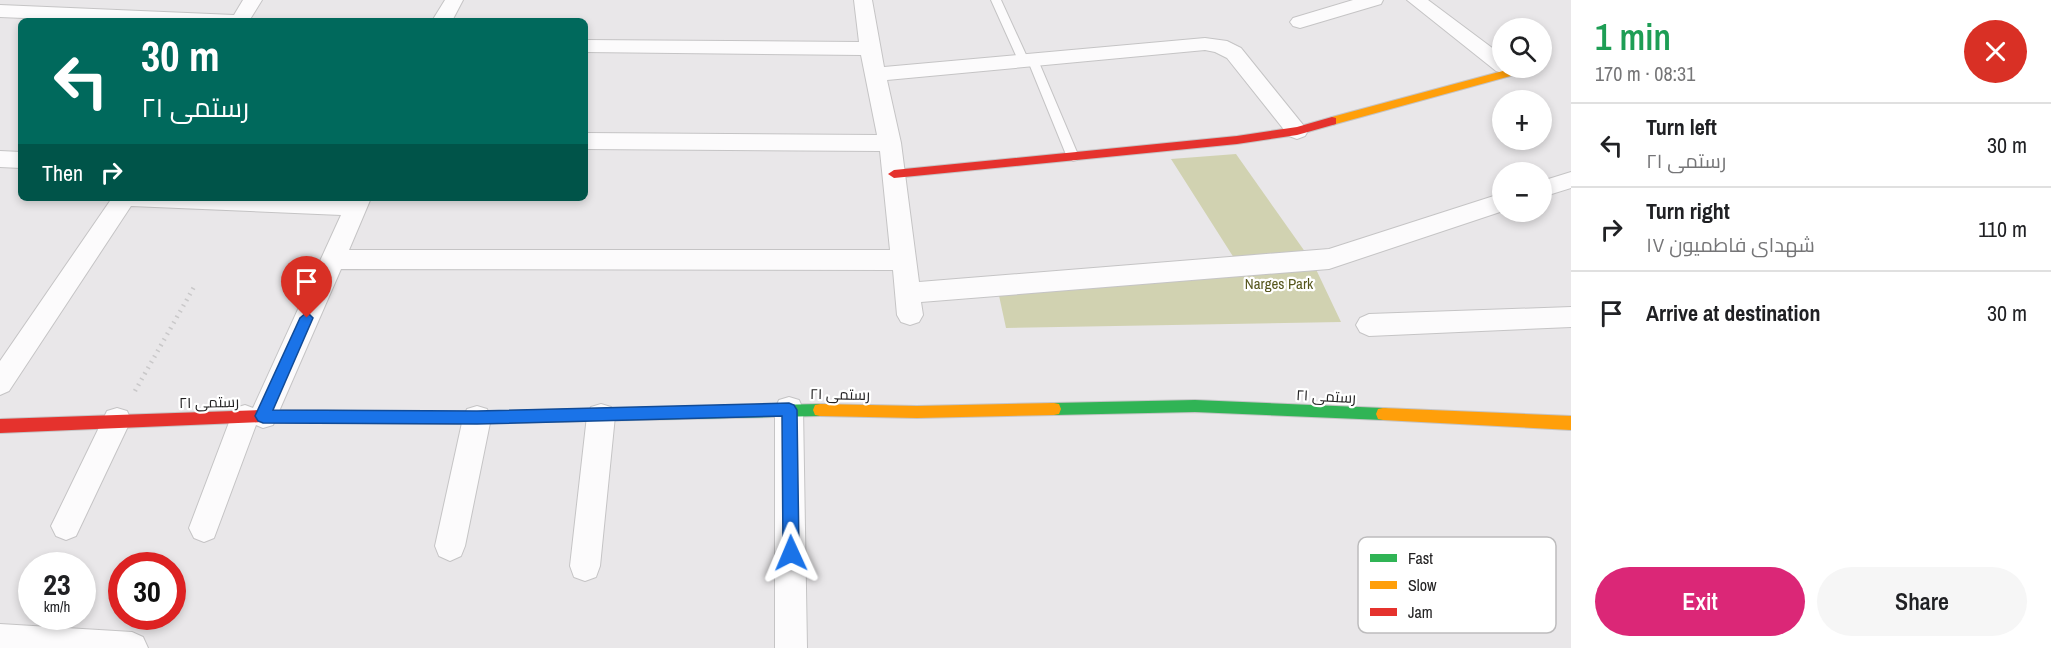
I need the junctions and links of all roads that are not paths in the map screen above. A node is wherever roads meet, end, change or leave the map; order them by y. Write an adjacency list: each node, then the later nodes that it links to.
1 (252, 0): 9 (street)
2 (454, 0): 10 (street)
3 (863, 0): 13 (street)
4 (996, 0): 15 (lane)
5 (1373, 0): 11 (street)
6 (1416, 0): 14 (street)
7 (0, 11): 8 (street)
8 (167, 18)
9 (241, 18)
10 (444, 18)
11 (1300, 22)
12 (588, 46): 13 (street)
13 (870, 49): 16 (street)
14 (1492, 54)
15 (1028, 60): 16 (street); 18 (street); 21 (lane)
16 (876, 74): 20 (street)
17 (1492, 74): 18 (street)
18 (1297, 130): 21 (street)
19 (588, 141): 20 (street)
20 (890, 143): 24 (street)
21 (1073, 157): 24 (street)
22 (0, 159): 23 (street)
23 (18, 160)
24 (894, 174): 32 (street)
25 (1571, 180): 26 (street)
26 (1552, 186)
27 (122, 201): 35 (street)
28 (268, 201): 29 (street)
29 (358, 203): 31 (street)
30 (1492, 206): 32 (street)
31 (333, 259): 32 (street); 38 (street)
32 (904, 260)
33 (1571, 317): 34 (street)
34 (1369, 325)
35 (0, 383)
36 (789, 410): 37 (street, رستمی ۲۱); 41 (street, رستمی ۲۱); 49 (street)
37 (601, 416): 39 (street, رستمی ۲۱); 46 (street)
38 (254, 417): 39 (street, رستمی ۲۱); 40 (street, رستمی ۲۱); 44 (street)
39 (477, 418): 45 (street)
40 (117, 420): 42 (street, رستمی ۲۱); 43 (street)
41 (1571, 423)
42 (0, 426)
43 (66, 526)
44 (204, 528)
45 (450, 546)
46 (585, 566)
47 (0, 640): 48 (street)
48 (132, 648)
49 (792, 648)

